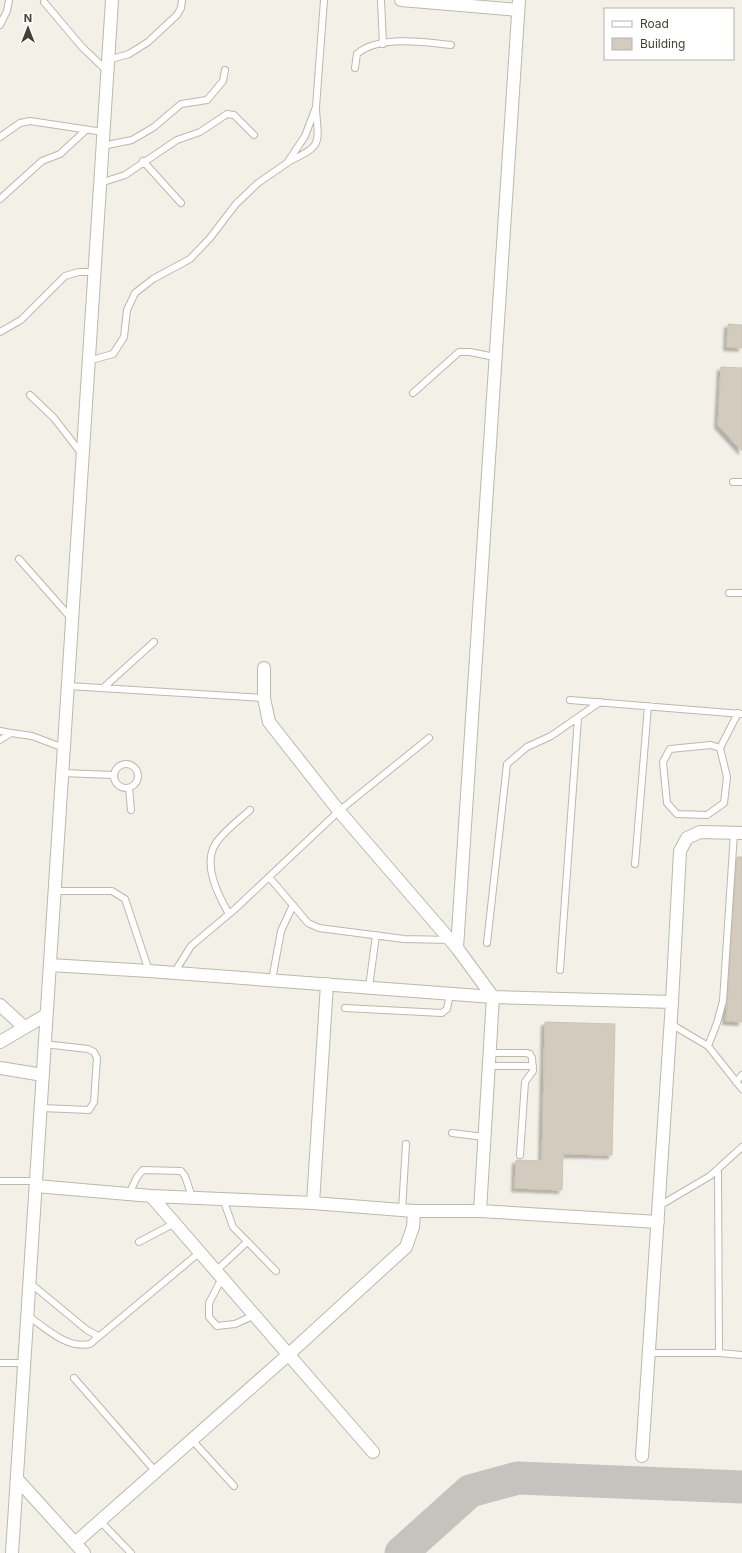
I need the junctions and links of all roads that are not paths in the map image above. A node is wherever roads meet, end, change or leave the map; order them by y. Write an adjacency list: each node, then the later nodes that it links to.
1 (9, 0): 9 (lane)
2 (112, 0): 12 (street)
3 (182, 0): 12 (lane)
4 (324, 0): 15 (lane)
5 (381, 0): 10 (lane)
6 (401, 0): 8 (street)
7 (44, 2): 12 (lane)
8 (518, 5): 28 (street)
9 (0, 25)
10 (383, 44): 11 (lane); 13 (lane)
11 (451, 45)
12 (107, 66): 17 (street)
13 (355, 68)
14 (225, 70): 20 (lane)
15 (316, 107): 22 (lane); 22 (lane)
16 (86, 130): 17 (lane); 19 (lane); 24 (lane)
17 (103, 132): 20 (street)
18 (254, 135): 21 (lane)
19 (0, 137)
20 (102, 146): 23 (street)
21 (143, 161): 23 (lane); 25 (lane)
22 (287, 163): 29 (lane)
23 (100, 183): 26 (street)
24 (0, 199)
25 (181, 204)
26 (94, 272): 27 (lane); 29 (street)
27 (0, 332)
28 (495, 357): 30 (lane); 69 (street)
29 (88, 361): 32 (street)
30 (413, 393)
31 (30, 394): 32 (lane)
32 (82, 455): 38 (street)
33 (733, 482): 34 (lane)
34 (742, 482)
35 (19, 559): 38 (lane)
36 (729, 593): 37 (lane)
37 (742, 593)
38 (72, 619): 41 (street)
39 (154, 642): 42 (lane)
40 (264, 668): 43 (street)
41 (68, 686): 42 (lane); 53 (street)
42 (103, 688): 43 (lane)
43 (264, 698): 60 (street)
44 (570, 700): 45 (lane)
45 (600, 702): 46 (lane); 48 (lane)
46 (648, 706): 47 (lane); 62 (lane)
47 (740, 713): 54 (lane)
48 (578, 718): 68 (lane); 71 (lane)
49 (0, 730): 50 (lane)
50 (11, 733): 52 (lane); 53 (lane)
51 (429, 738): 60 (lane)
52 (0, 740)
53 (64, 748): 55 (street)
54 (720, 748): 54 (lane)
55 (62, 773): 56 (lane); 64 (street)
56 (112, 775): 57 (lane); 57 (lane)
57 (129, 788): 58 (lane)
58 (132, 810)
59 (250, 810): 66 (lane)
60 (339, 811): 63 (lane); 69 (street)
61 (738, 833): 79 (street); 87 (lane)
62 (635, 864)
63 (269, 877): 65 (lane); 66 (lane)
64 (54, 891): 70 (street); 72 (lane)
65 (293, 905): 67 (lane); 74 (lane)
66 (229, 914): 73 (lane)
67 (376, 934): 69 (lane); 76 (lane)
68 (487, 943)
69 (454, 944): 78 (street)
70 (50, 966): 72 (street); 82 (street)
71 (560, 970)
72 (149, 971): 73 (street)
73 (174, 973): 74 (street)
74 (272, 980): 75 (street)
75 (327, 984): 76 (street); 109 (street)
76 (370, 987): 77 (street)
77 (450, 994): 78 (street); 81 (lane)
78 (493, 997): 79 (street); 88 (street)
79 (672, 1002): 83 (street)
80 (0, 1005): 84 (street)
81 (345, 1008)
82 (46, 1014): 84 (street); 86 (street)
83 (671, 1024): 87 (lane); 110 (street)
84 (24, 1027): 85 (street)
85 (0, 1042)
86 (44, 1044): 92 (street); 96 (lane)
87 (708, 1046): 94 (lane)
88 (489, 1053): 89 (street); 90 (lane)
89 (489, 1066): 90 (lane); 98 (street)
90 (533, 1066): 101 (lane)
91 (0, 1068): 92 (street)
92 (43, 1075): 96 (street)
93 (742, 1075): 94 (lane)
94 (736, 1082): 95 (lane)
95 (742, 1090)
96 (42, 1108): 104 (street)
97 (452, 1133): 98 (lane)
98 (484, 1137): 113 (street)
99 (406, 1144): 111 (lane)
100 (742, 1147): 102 (lane)
101 (520, 1155)
102 (718, 1169): 110 (lane); 126 (lane)
103 (0, 1181): 104 (lane)
104 (36, 1183): 105 (street); 121 (street)
105 (129, 1194): 106 (street); 107 (lane)
106 (151, 1196): 107 (street); 115 (street)
107 (192, 1197): 108 (street)
108 (223, 1199): 109 (street); 117 (lane)
109 (313, 1203): 111 (street)
110 (659, 1206): 114 (street)
111 (402, 1210): 112 (street)
112 (414, 1211): 113 (street); 127 (street)
113 (480, 1211): 114 (street)
114 (658, 1222): 125 (street)
115 (175, 1223): 116 (lane); 118 (street)
116 (139, 1242)
117 (247, 1242): 119 (lane); 120 (lane)
118 (200, 1252): 120 (street); 124 (lane)
119 (276, 1271)
120 (220, 1274): 122 (street); 122 (lane)
121 (30, 1283): 123 (street); 124 (lane)
122 (255, 1315): 127 (street)
123 (28, 1316): 124 (lane); 130 (street)
124 (98, 1336)
125 (649, 1353): 126 (lane); 134 (street)
126 (719, 1353): 128 (lane)
127 (290, 1354): 132 (street); 133 (street)
128 (742, 1355)
129 (0, 1363): 130 (lane)
130 (25, 1363): 136 (street)
131 (74, 1378): 135 (lane)
132 (192, 1440): 135 (street); 137 (lane)
133 (374, 1452)
134 (642, 1456)
135 (156, 1472): 138 (street)
136 (17, 1478): 139 (street); 140 (street)
137 (234, 1486)
138 (100, 1521): 139 (street); 142 (lane)
139 (75, 1543): 141 (street)
140 (12, 1553)
141 (84, 1553)
142 (131, 1553)

